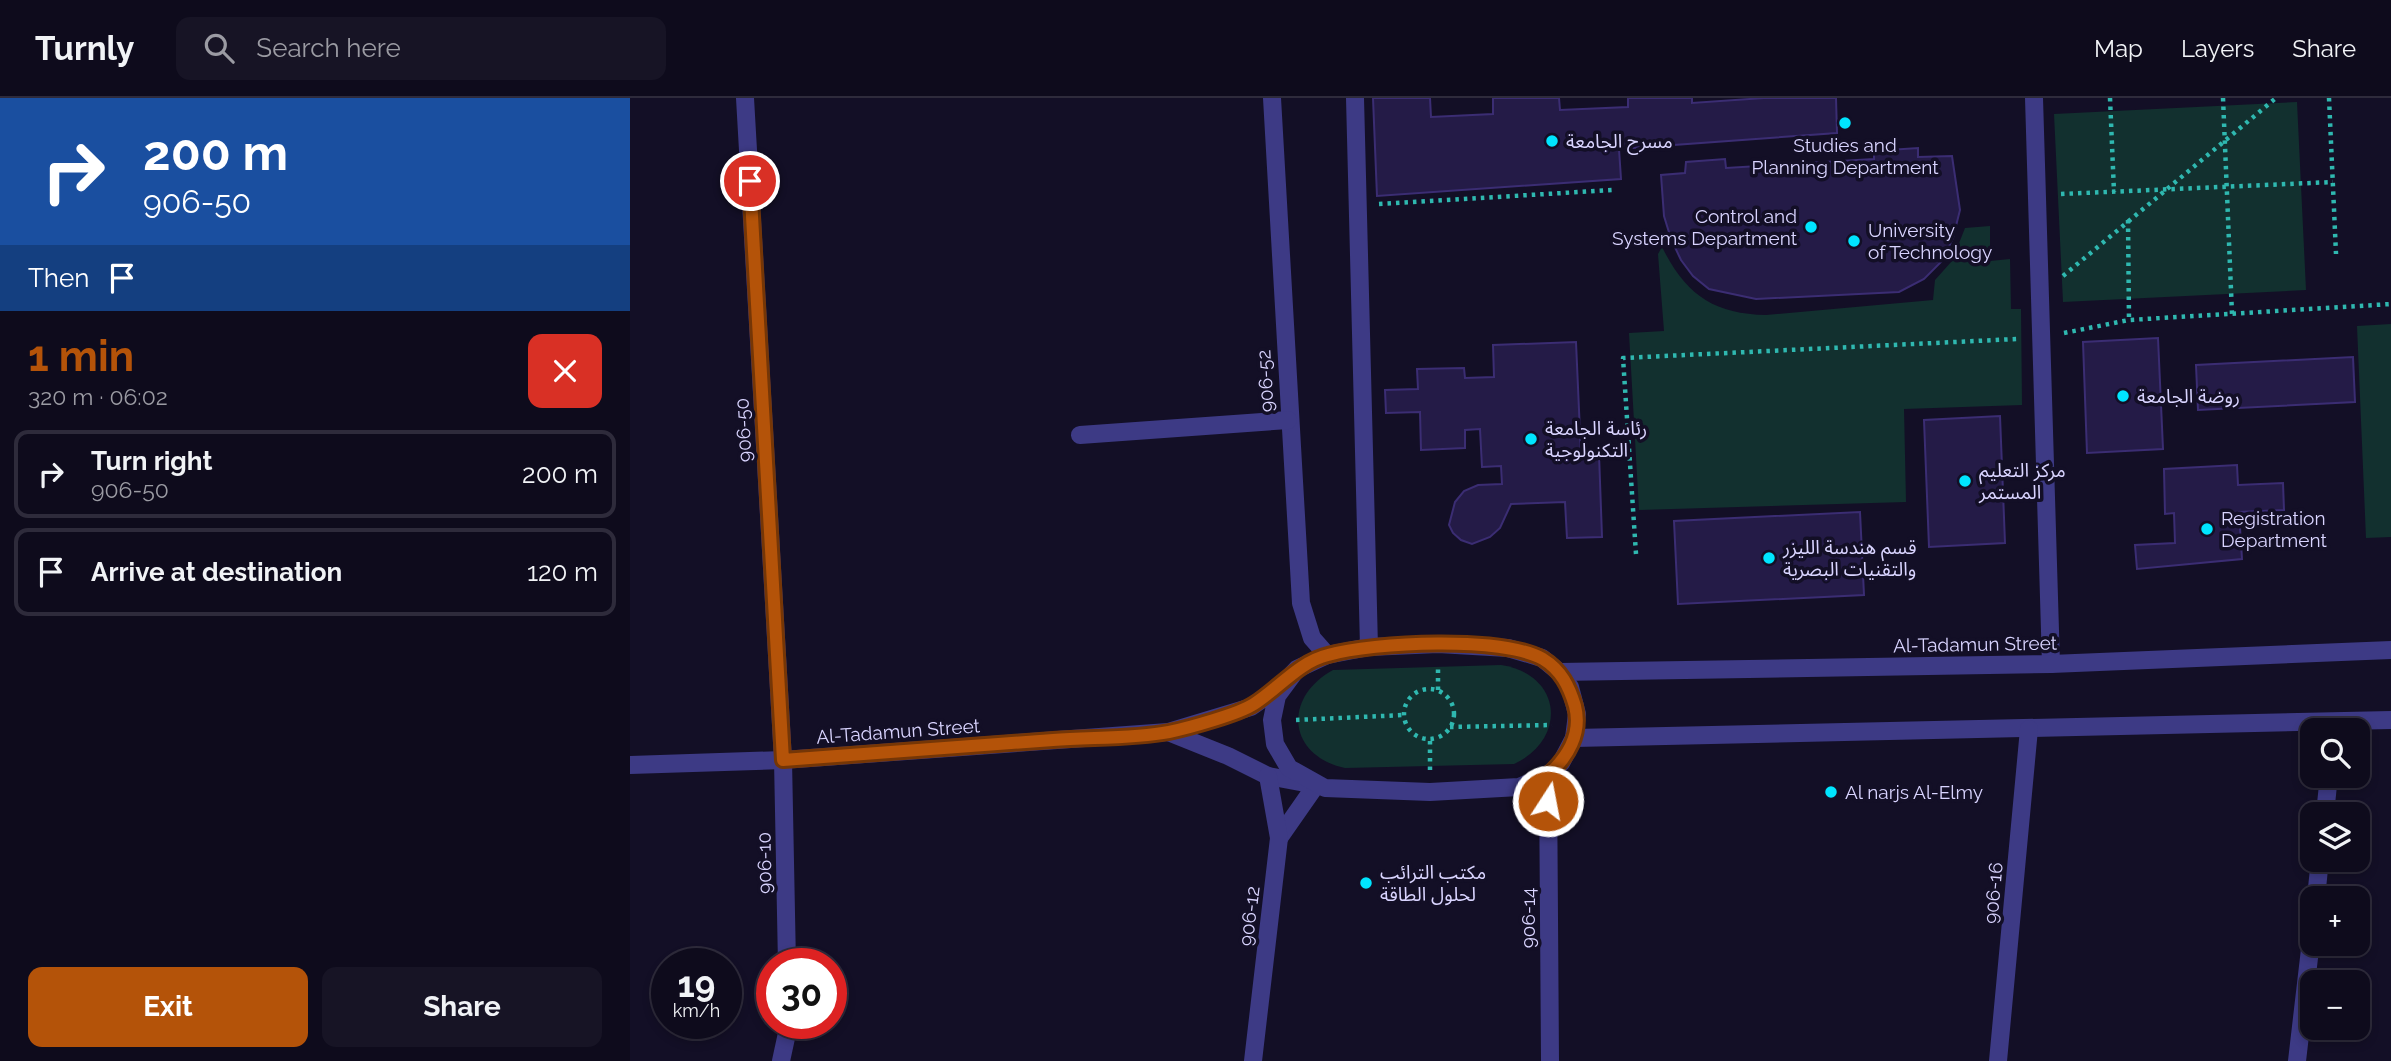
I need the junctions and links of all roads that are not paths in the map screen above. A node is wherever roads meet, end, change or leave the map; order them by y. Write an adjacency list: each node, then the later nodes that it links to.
1 (746, 98): 19 (street, 906-50)
2 (1272, 98): 5 (street, 906-52)
3 (1354, 98): 7 (street)
4 (2034, 98): 10 (street)
5 (1289, 419): 6 (street); 9 (street, 906-52)
6 (1080, 435)
7 (1369, 648): 9 (street, Al-Tadamun Street); 12 (street, Al-Tadamun Street)
8 (2391, 650): 10 (street, Al-Tadamun Street)
9 (1326, 655): 11 (street, Al-Tadamun Street)
10 (2051, 664): 12 (street, Al-Tadamun Street)
11 (1297, 669): 17 (street, Al-Tadamun Street); 23 (street, Al-Tadamun Street)
12 (1559, 672): 18 (street)
13 (2391, 720): 14 (street)
14 (2370, 722)
15 (2300, 726): 16 (street)
16 (2029, 729): 18 (street); 31 (street, 906-16)
17 (1168, 732): 19 (street, Al-Tadamun Street); 22 (street, Al-Tadamun Street)
18 (1576, 732): 21 (street)
19 (783, 760): 20 (street, Al-Tadamun Street); 25 (street, 906-10)
20 (630, 765)
21 (1548, 775): 23 (street, Al-Tadamun Street); 30 (street, 906-14)
22 (1268, 776): 23 (street, Al-Tadamun Street); 24 (street, 906-12)
23 (1316, 785): 24 (street)
24 (1279, 838): 29 (street, 906-12)
25 (788, 948)
26 (2309, 956): 32 (street)
27 (786, 1039): 28 (street)
28 (781, 1061)
29 (1252, 1061)
30 (1550, 1061)
31 (1998, 1061)
32 (2297, 1061)

